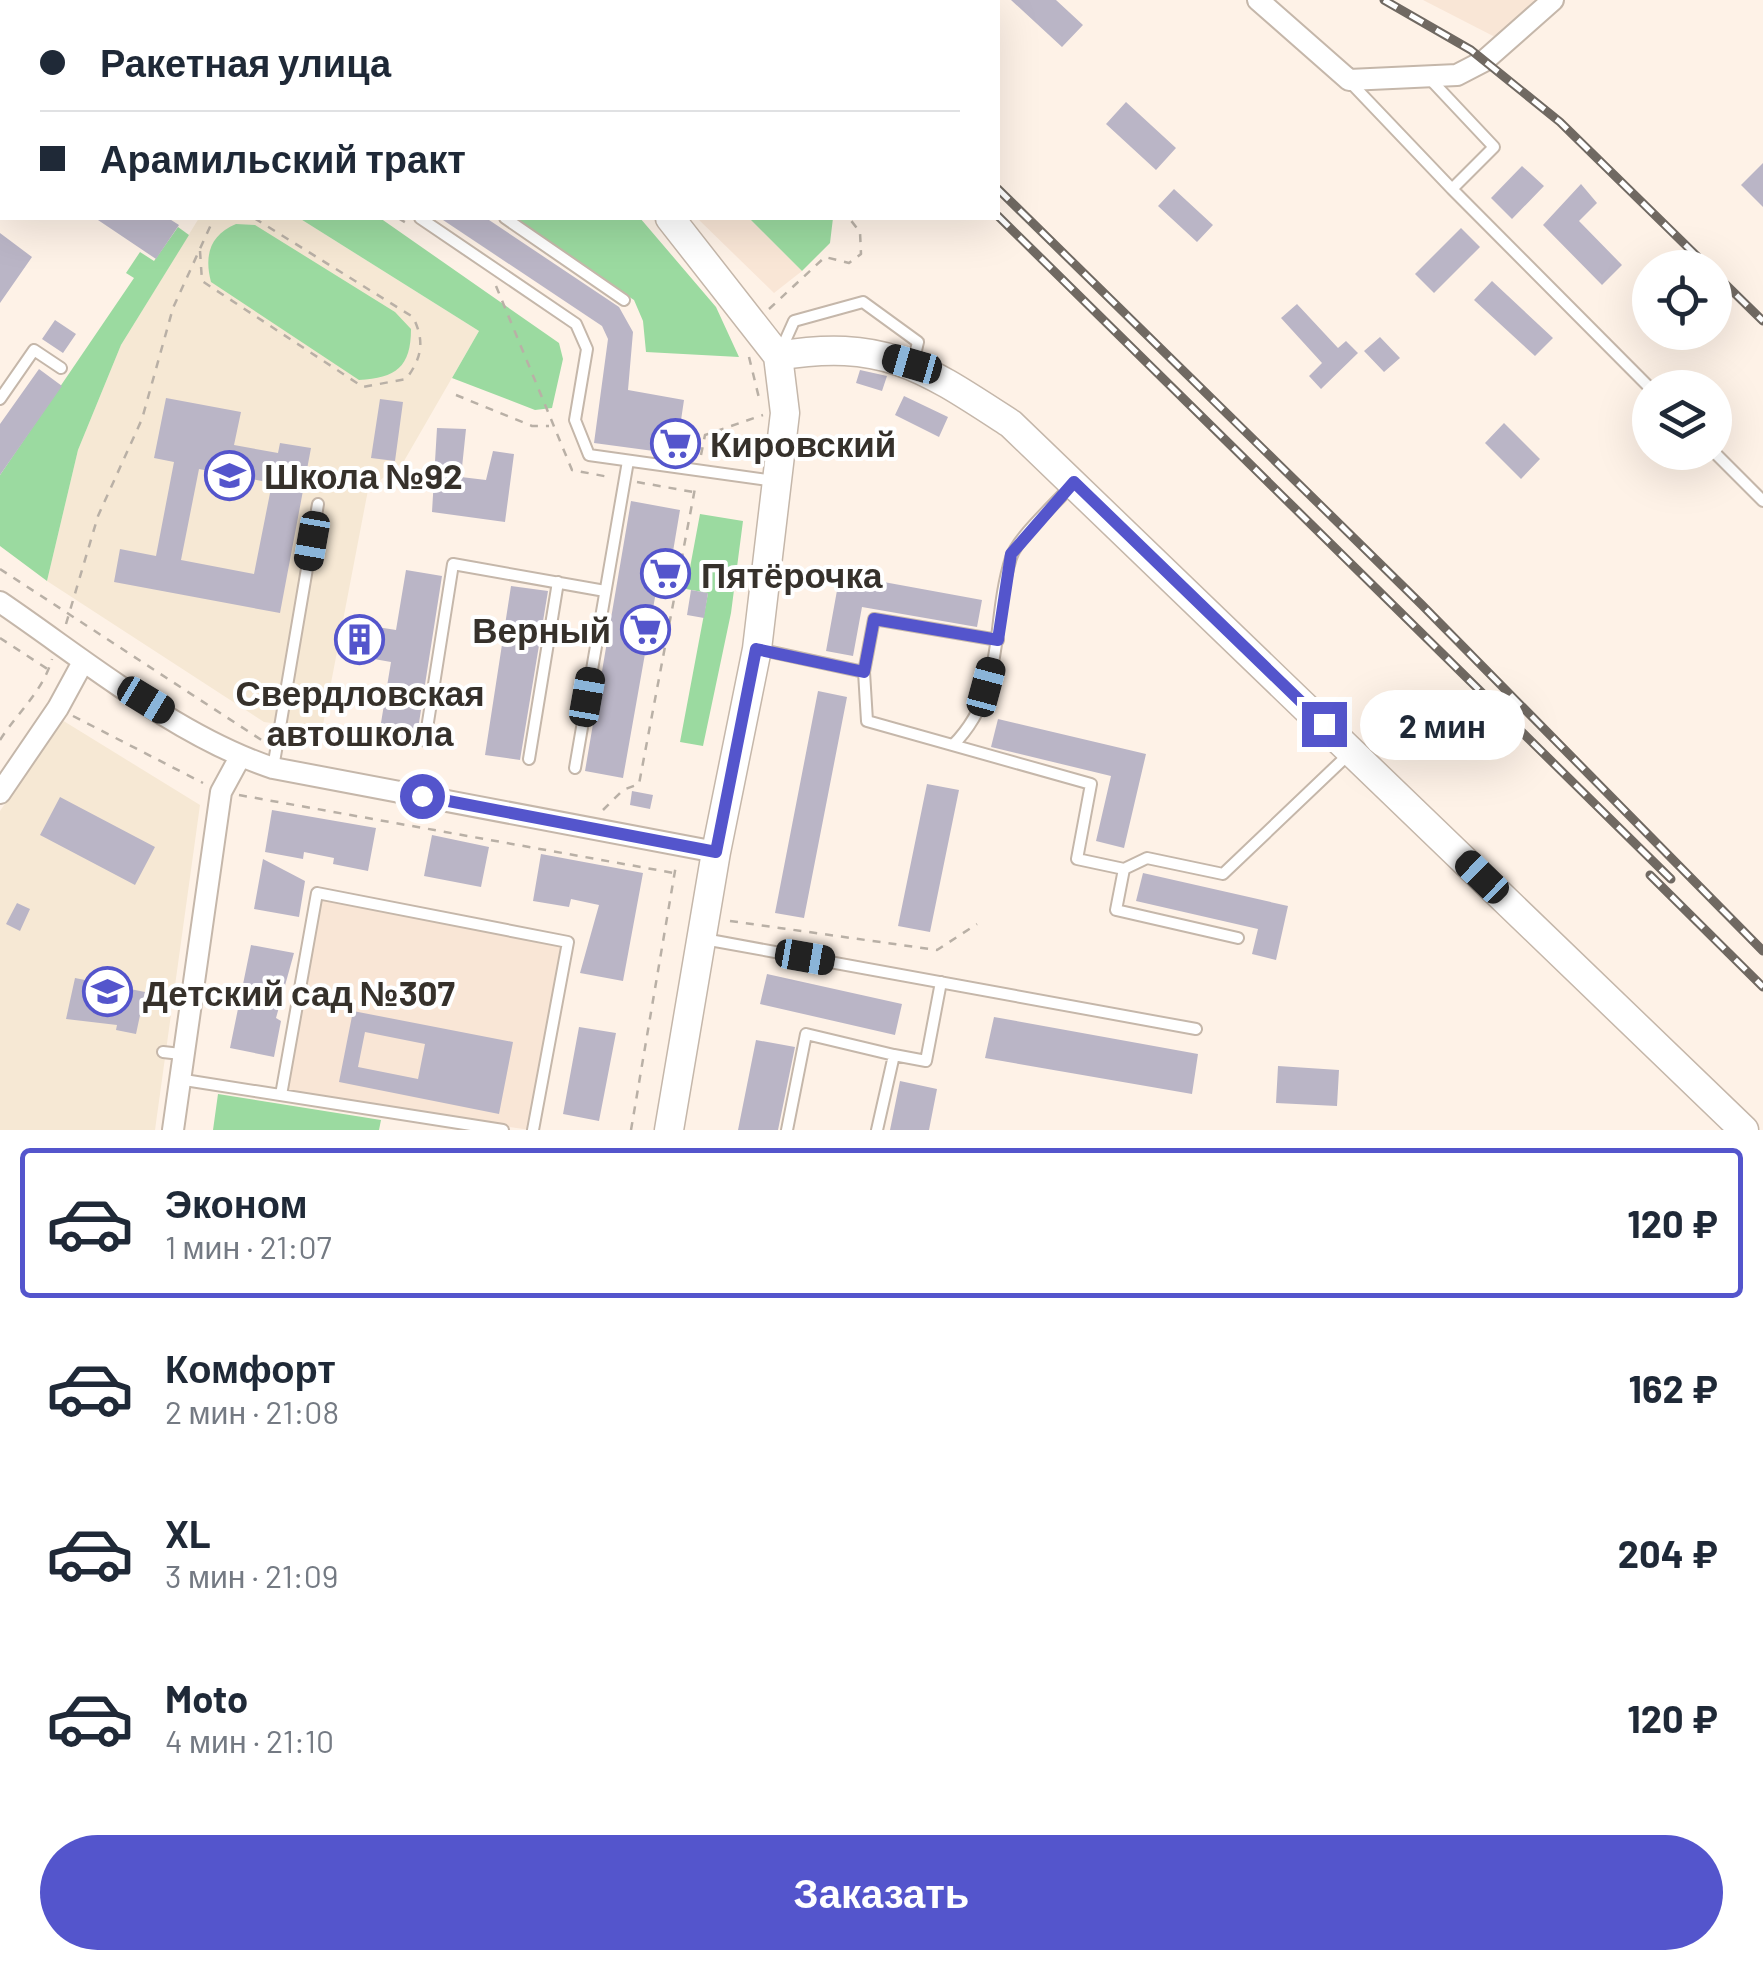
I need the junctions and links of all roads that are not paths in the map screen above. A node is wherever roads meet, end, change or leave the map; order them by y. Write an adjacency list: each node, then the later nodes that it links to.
1 (1258, 0): 4 (street)
2 (1553, 0): 3 (street)
3 (1430, 78): 4 (street); 5 (lane)
4 (1349, 80): 5 (lane)
5 (1452, 189): 12 (lane)
6 (508, 220): 9 (lane)
7 (672, 220): 10 (main road)
8 (417, 223): 15 (lane)
9 (624, 300)
10 (778, 356): 13 (main road); 13 (lane); 17 (main road)
11 (61, 368): 14 (lane)
12 (1632, 370)
13 (925, 377): 18 (main road)
14 (0, 398)
15 (628, 461): 17 (lane); 22 (lane)
16 (1732, 470): 19 (lane)
17 (779, 482): 25 (main road)
18 (1074, 482): 24 (lane); 30 (main road)
19 (1763, 502)
20 (318, 504): 33 (lane)
21 (558, 582): 22 (lane); 28 (lane); 32 (lane)
22 (606, 591): 34 (lane)
23 (0, 602): 26 (street)
24 (998, 640): 27 (lane); 29 (lane)
25 (756, 649): 27 (lane); 36 (main road)
26 (83, 662): 31 (street); 35 (street)
27 (864, 672): 29 (lane)
28 (425, 740)
29 (952, 745): 37 (lane)
30 (1352, 751): 37 (lane); 51 (main road)
31 (240, 756): 33 (street); 43 (street)
32 (529, 759)
33 (273, 768): 36 (street)
34 (575, 768)
35 (0, 792)
36 (716, 852): 38 (main road)
37 (1124, 869): 39 (lane)
38 (704, 928): 40 (lane); 48 (main road)
39 (1238, 938)
40 (941, 982): 41 (lane); 42 (lane)
41 (1196, 1029)
42 (894, 1055): 49 (lane); 50 (lane)
43 (178, 1079): 44 (lane); 45 (street)
44 (281, 1095): 46 (lane); 47 (lane)
45 (173, 1130)
46 (503, 1130)
47 (533, 1130)
48 (669, 1130)
49 (787, 1130)
50 (877, 1130)
51 (1744, 1130)

